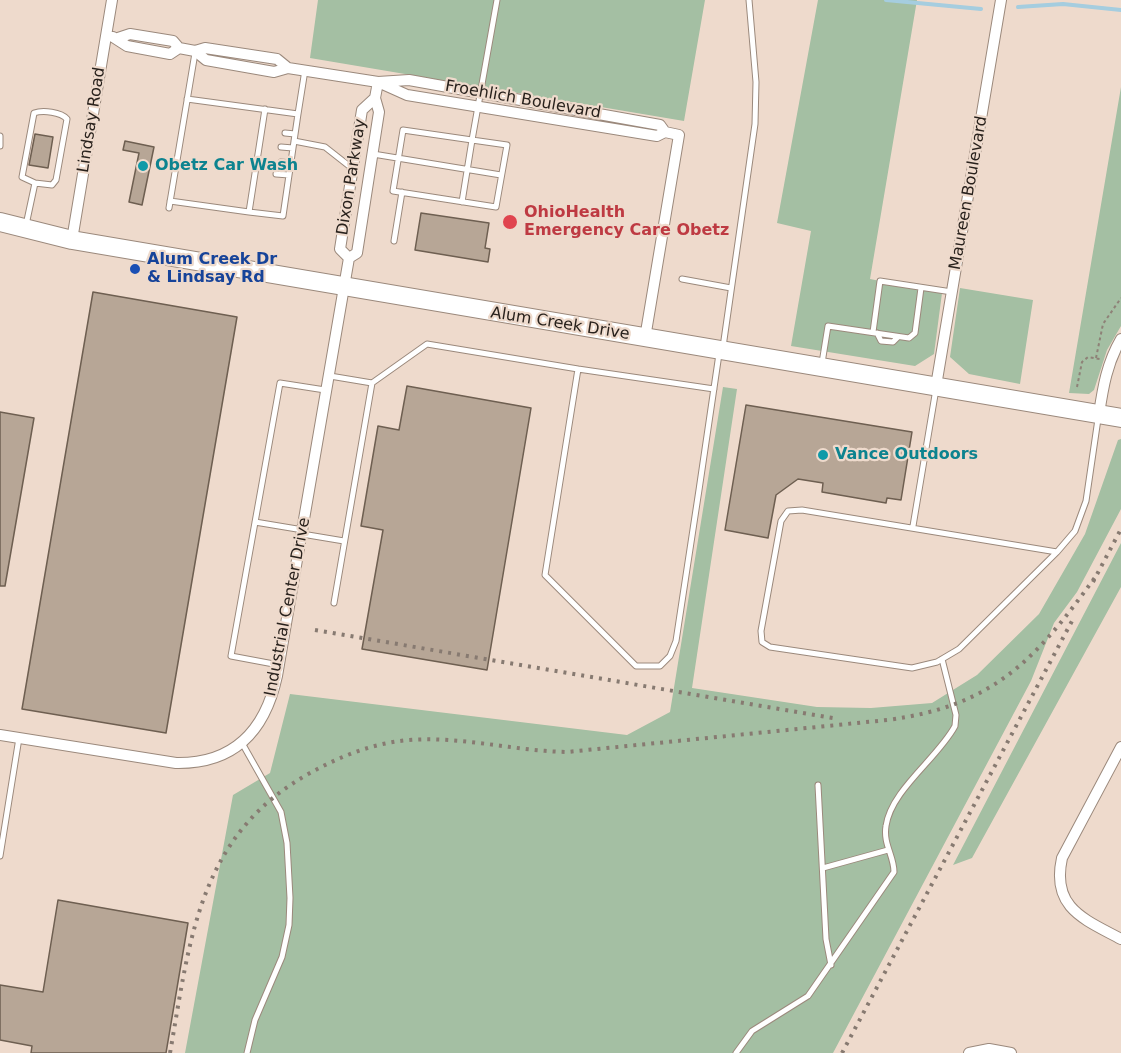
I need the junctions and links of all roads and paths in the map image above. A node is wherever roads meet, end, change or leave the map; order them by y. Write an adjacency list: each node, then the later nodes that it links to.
1 (112, 0): 5 (street, Lindsay Road)
2 (497, 0): 9 (lane)
3 (749, 0): 52 (lane)
4 (1001, 0): 54 (street, Maureen Boulevard)
5 (106, 36): 6 (street, Froehlich Boulevard); 47 (street, Lindsay Road)
6 (195, 51): 7 (street, Froehlich Boulevard); 11 (lane)
7 (305, 70): 8 (street, Froehlich Boulevard); 14 (lane)
8 (378, 82): 9 (street, Froehlich Boulevard); 10 (street, Dixon Parkway); 12 (street, Froehlich Boulevard)
9 (480, 93): 12 (lane); 15 (street, Froehlich Boulevard)
10 (375, 98): 26 (street, Dixon Parkway); 30 (street, Dixon Parkway)
11 (187, 99): 13 (lane); 44 (lane)
12 (478, 105): 15 (street, Froehlich Boulevard); 19 (lane)
13 (265, 109): 14 (lane); 21 (lane)
14 (298, 114): 17 (lane)
15 (665, 132): 57 (street, Froehlich Boulevard)
16 (285, 133): 17 (lane)
17 (295, 134): 20 (lane)
18 (0, 136): 23 (lane)
19 (472, 140): 27 (lane); 31 (lane); 36 (lane)
20 (294, 141): 25 (lane); 30 (lane)
21 (260, 144): 22 (lane); 32 (lane)
22 (267, 145)
23 (0, 146)
24 (281, 147): 25 (lane)
25 (293, 148): 29 (lane)
26 (373, 154): 27 (lane); 49 (street, Dixon Parkway)
27 (399, 158): 31 (lane); 41 (lane)
28 (281, 162): 29 (lane)
29 (291, 163): 35 (lane)
30 (353, 169): 49 (street, Dixon Parkway)
31 (467, 169): 36 (lane); 43 (lane)
32 (255, 171): 33 (lane); 38 (lane)
33 (262, 172)
34 (276, 174): 35 (lane)
35 (289, 175): 42 (lane)
36 (501, 175): 43 (lane)
37 (35, 183): 37 (lane); 46 (lane)
38 (253, 189): 39 (lane); 44 (lane)
39 (260, 190)
40 (277, 192): 42 (lane)
41 (402, 192): 43 (lane); 48 (lane)
42 (286, 193): 44 (lane)
43 (462, 202)
44 (249, 212)
45 (1, 220): 46 (main road, Alum Creek Drive)
46 (26, 229): 47 (main road, Alum Creek Drive)
47 (72, 240): 51 (main road, Alum Creek Drive)
48 (394, 241)
49 (349, 258): 51 (street, Dixon Parkway)
50 (682, 279): 52 (lane)
51 (344, 288): 57 (main road, Alum Creek Drive); 64 (street, Industrial Center Drive)
52 (731, 288): 59 (lane)
53 (921, 288): 54 (lane); 56 (lane); 56 (lane)
54 (952, 292): 66 (street, Maureen Boulevard)
55 (1121, 298): 60 (path)
56 (875, 333): 62 (lane)
57 (645, 338): 59 (main road, Alum Creek Drive)
58 (1121, 339): 61 (street)
59 (721, 351): 62 (main road, Alum Creek Drive); 68 (lane)
60 (1096, 358): 61 (path); 67 (path)
61 (1110, 361): 70 (street)
62 (822, 367): 66 (main road, Alum Creek Drive)
63 (578, 369): 65 (lane); 68 (lane); 68 (lane)
64 (330, 376): 65 (lane); 69 (street, Industrial Center Drive)
65 (372, 383): 75 (lane)
66 (936, 386): 70 (main road, Alum Creek Drive); 73 (lane)
67 (1077, 387)
68 (714, 389)
69 (327, 391): 72 (lane); 74 (street, Industrial Center Drive)
70 (1099, 414): 71 (main road, Alum Creek Drive); 76 (lane)
71 (1121, 418)
72 (255, 522): 74 (lane); 79 (lane)
73 (913, 526): 76 (lane); 78 (lane)
74 (302, 532): 75 (lane); 79 (street, Industrial Center Drive)
75 (344, 541): 77 (lane)
76 (1057, 552): 78 (lane)
77 (334, 603)
78 (942, 659): 85 (lane)
79 (279, 665): 82 (street, Industrial Center Drive)
80 (0, 735): 81 (street, Industrial Center Drive)
81 (19, 738): 82 (street, Industrial Center Drive); 86 (lane)
82 (242, 743): 91 (lane)
83 (1121, 747): 88 (street)
84 (818, 785): 87 (lane)
85 (888, 850): 87 (lane); 89 (lane)
86 (0, 856)
87 (823, 868): 89 (lane)
88 (1121, 939)
89 (831, 965): 92 (lane)
90 (974, 1051): 93 (street)
91 (247, 1053)
92 (736, 1053)
93 (1011, 1053)

